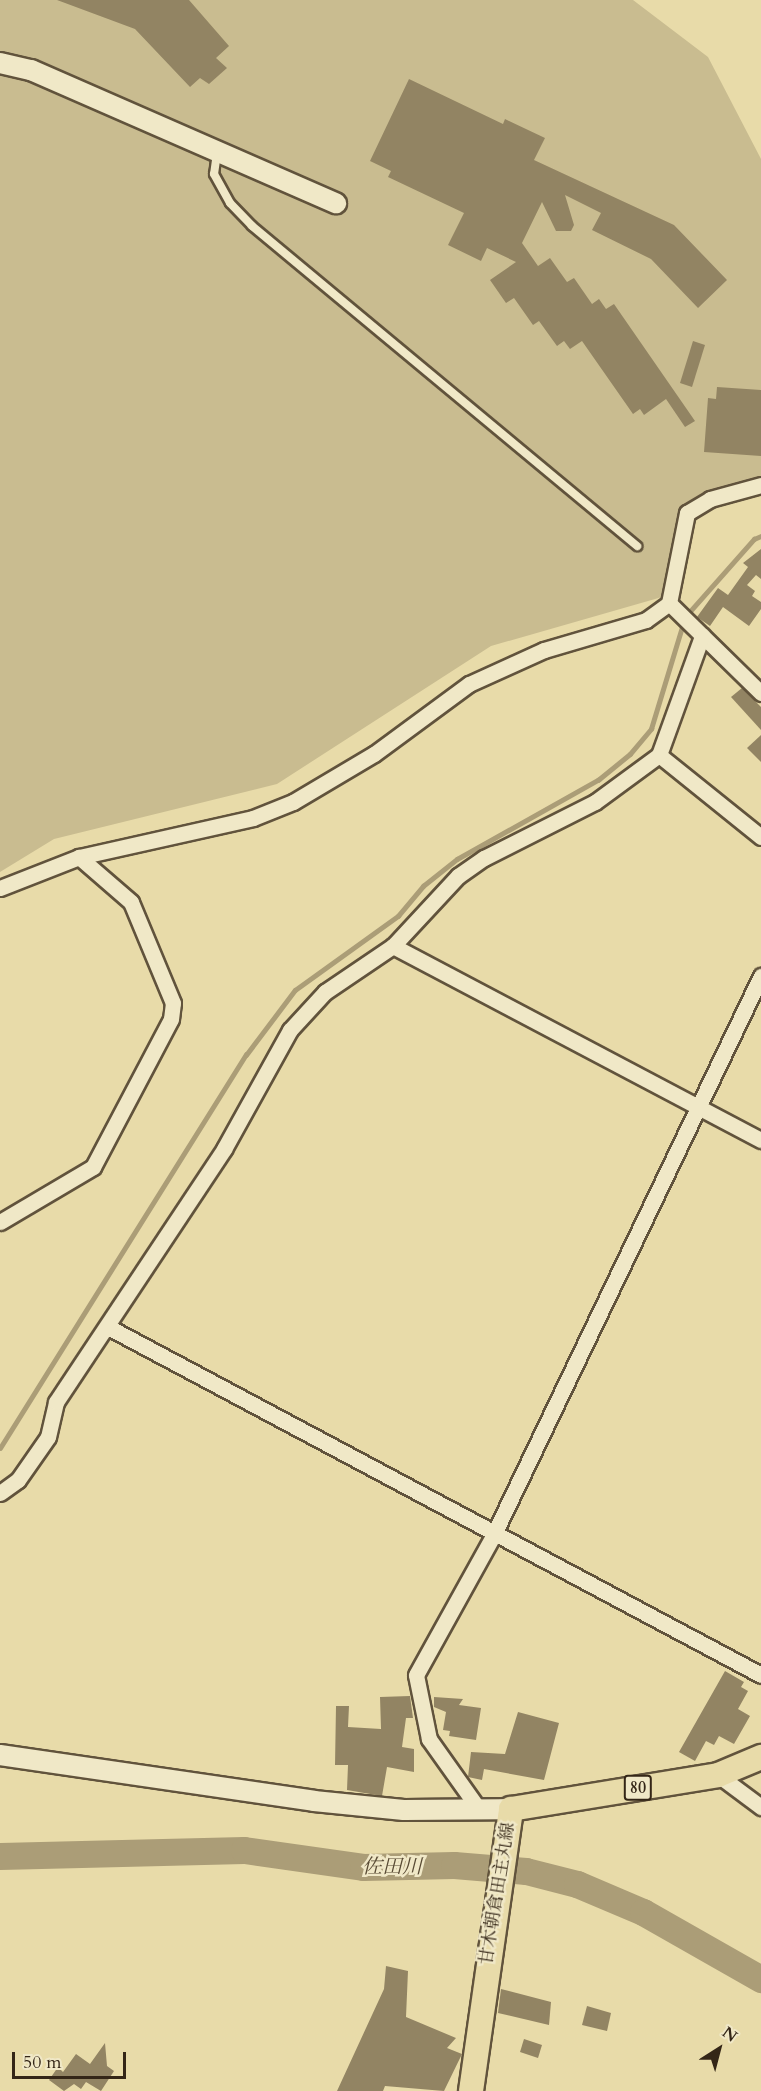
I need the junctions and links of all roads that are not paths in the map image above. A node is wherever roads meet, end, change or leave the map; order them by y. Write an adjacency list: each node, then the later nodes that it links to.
1 (0, 63): 2 (street)
2 (218, 149): 3 (street); 5 (lane)
3 (336, 203)
4 (761, 485): 6 (street)
5 (637, 546)
6 (669, 603): 7 (street); 11 (street)
7 (702, 636): 8 (street); 9 (street)
8 (761, 693)
9 (658, 755): 10 (street); 13 (street)
10 (761, 837)
11 (79, 857): 12 (street); 17 (street)
12 (0, 888)
13 (393, 946): 15 (street); 18 (street)
14 (761, 976): 15 (street)
15 (696, 1107): 16 (street); 20 (street)
16 (761, 1140)
17 (0, 1222)
18 (108, 1327): 19 (street); 20 (street)
19 (0, 1493)
20 (494, 1536): 21 (street); 26 (street)
21 (761, 1675)
22 (0, 1755): 26 (street)
23 (761, 1757): 24 (main road, 甘木朝倉田主丸線 / 80)
24 (718, 1775): 25 (street); 27 (main road, 甘木朝倉田主丸線 / 80)
25 (761, 1807)
26 (478, 1808): 27 (street)
27 (510, 1820): 28 (main road, 甘木朝倉田主丸線)
28 (471, 2091)

